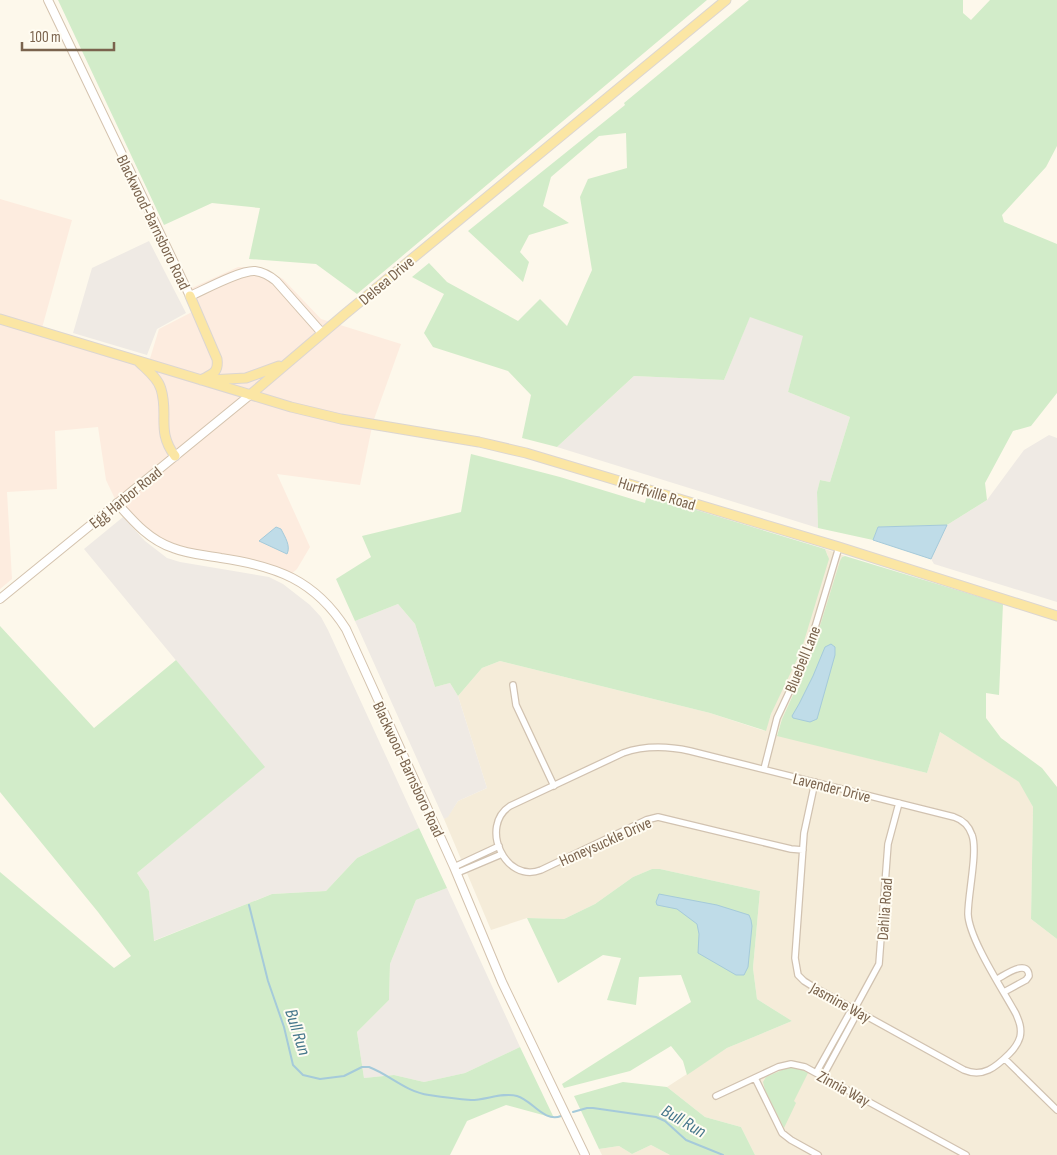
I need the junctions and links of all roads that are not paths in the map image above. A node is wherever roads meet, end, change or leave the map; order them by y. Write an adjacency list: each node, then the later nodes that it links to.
1 (48, 0): 3 (main road, Blackwood-Barnsboro Road)
2 (726, 0): 5 (main road, Delsea Drive)
3 (190, 296): 5 (main road, Blackwood-Barnsboro Road); 8 (main road)
4 (0, 319): 6 (main road)
5 (322, 333): 7 (main road, Delsea Drive)
6 (137, 360): 8 (main road); 10 (main road)
7 (286, 363): 8 (main road); 9 (main road, Delsea Drive)
8 (201, 380): 9 (main road)
9 (250, 395): 10 (main road, Egg Harbor Road); 12 (main road, Hurffville Road)
10 (175, 456): 11 (main road, Egg Harbor Road)
11 (116, 503): 13 (main road, Egg Harbor Road); 23 (main road, Blackwood-Barnsboro Road)
12 (839, 547): 14 (main road, Hurffville Road); 16 (street, Bluebell Lane)
13 (0, 598)
14 (1057, 616)
15 (513, 685): 18 (street)
16 (764, 769): 17 (street, Lavender Drive); 18 (street, Lavender Drive)
17 (815, 782): 19 (street, Lavender Drive); 21 (street, Jasmine Way)
18 (554, 786): 20 (street, Lavender Drive)
19 (898, 803): 24 (street, Lavender Drive); 26 (street, Dahlia Road)
20 (498, 846): 22 (street, Lavender Drive); 23 (street)
21 (803, 850): 22 (street, Honeysuckle Drive); 26 (street, Jasmine Way)
22 (502, 854): 23 (street)
23 (455, 870): 33 (main road, Blackwood-Barnsboro Road)
24 (997, 979): 25 (street, Lavender Drive); 25 (street)
25 (1004, 992): 27 (street, Lavender Drive)
26 (854, 1010): 27 (street, Jasmine Way); 28 (street, Dahlia Road); 29 (street, Dahlia Road)
27 (1005, 1059): 32 (street)
28 (816, 1073): 29 (street, Zinnia Way); 30 (street, Zinnia Way)
29 (823, 1076): 35 (street, Zinnia Way)
30 (755, 1078): 31 (street, Zinnia Way); 34 (street)
31 (716, 1096)
32 (1057, 1110)
33 (585, 1155)
34 (818, 1155)
35 (966, 1155)

